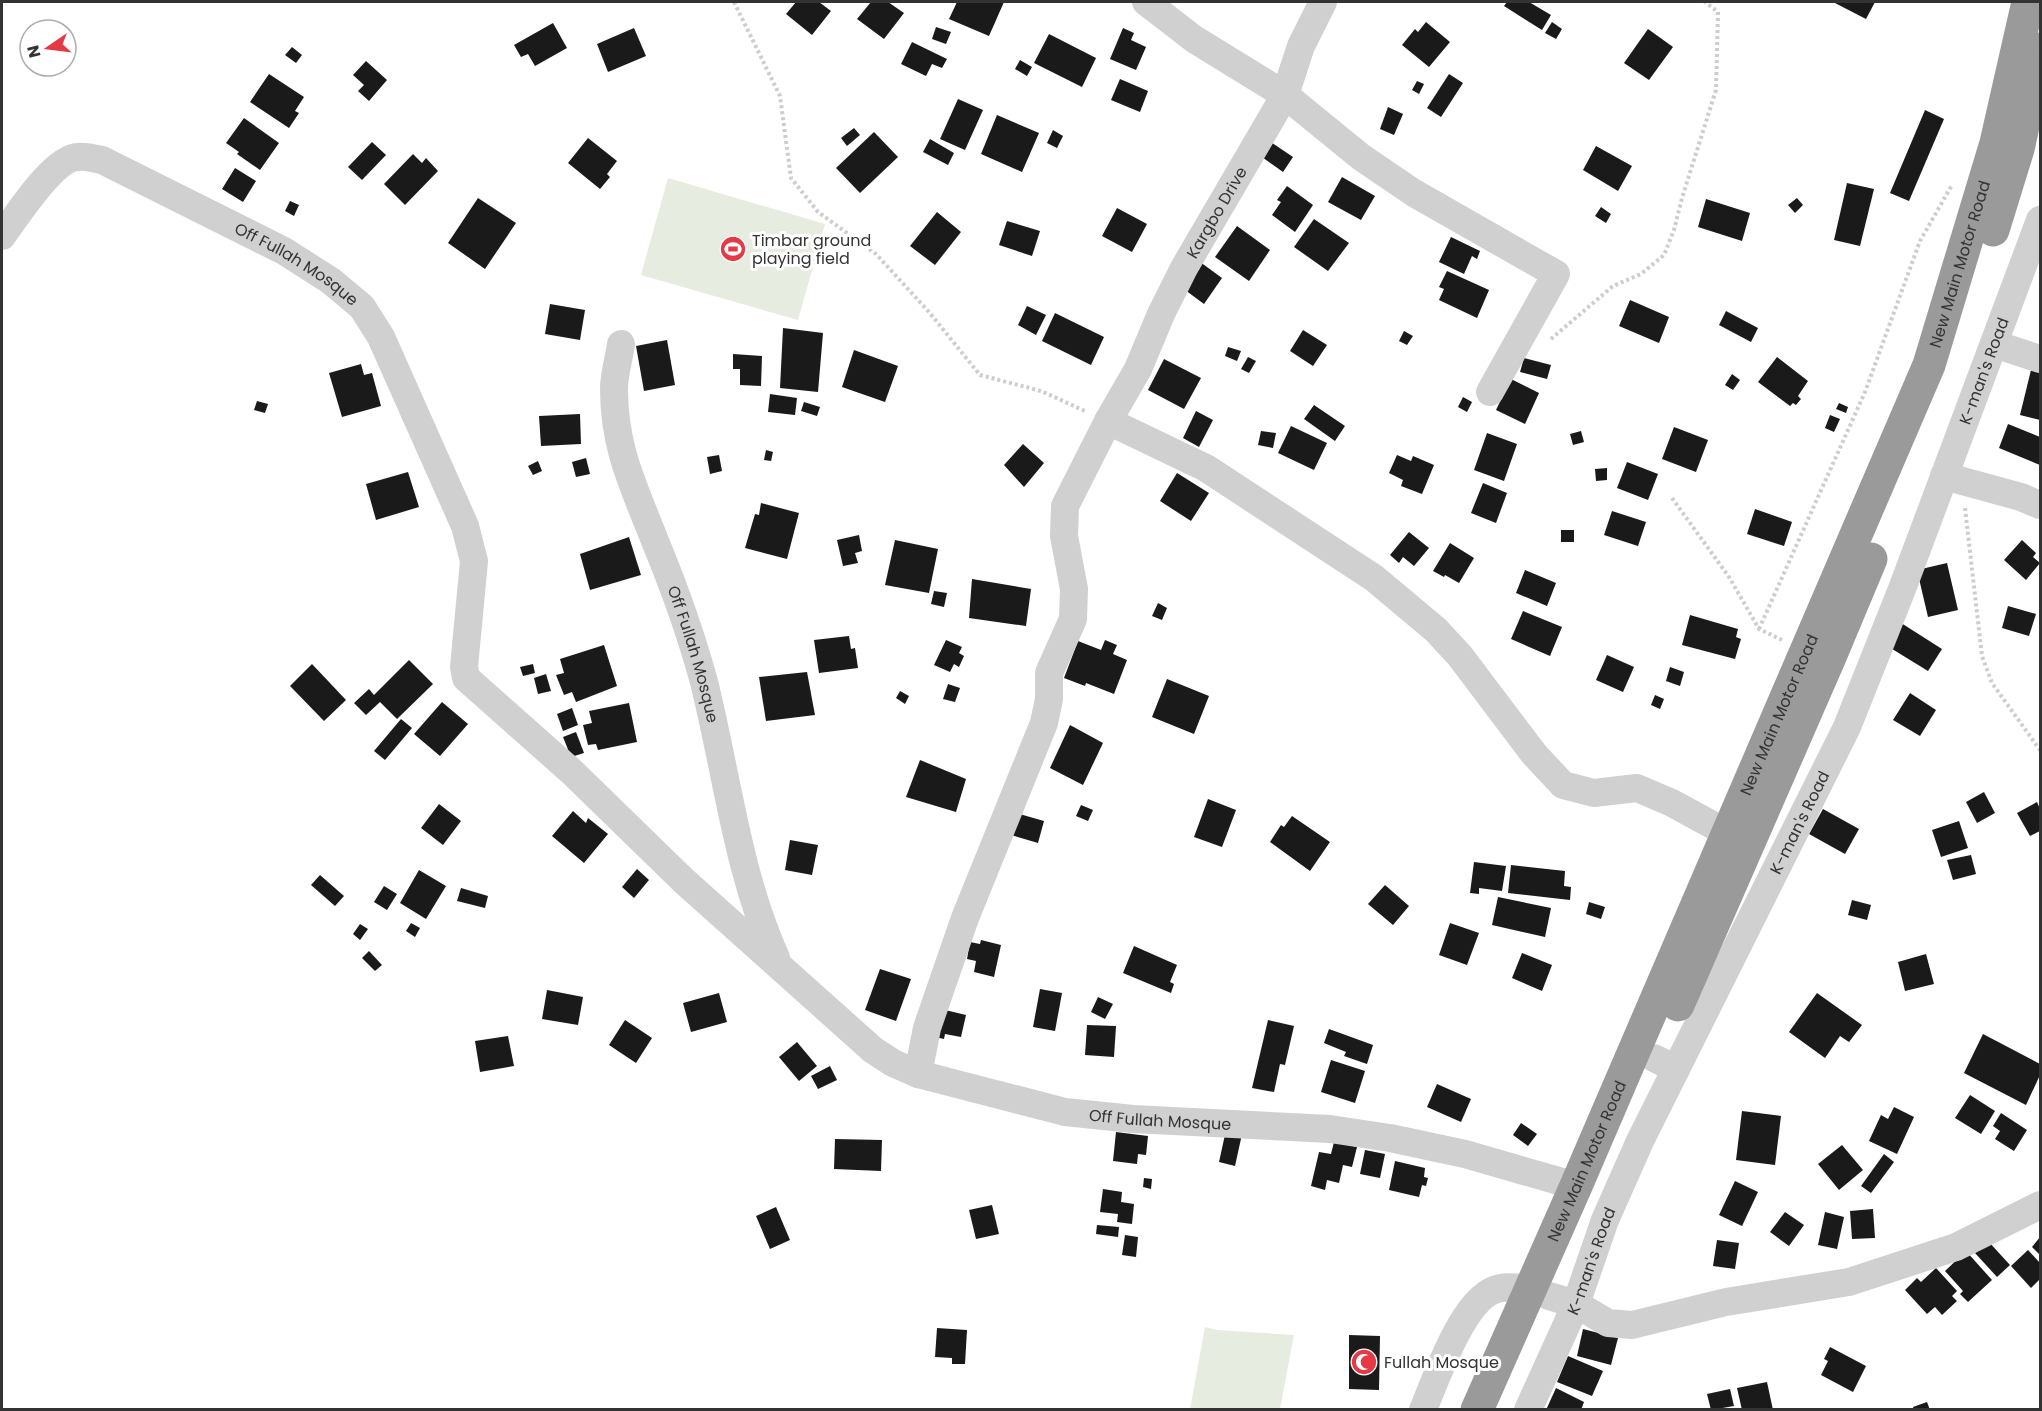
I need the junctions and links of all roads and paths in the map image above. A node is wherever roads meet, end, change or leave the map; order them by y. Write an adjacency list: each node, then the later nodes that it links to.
1 (1146, 2): 7 (street)
2 (1323, 2): 7 (street, Kargbo Drive)
3 (1705, 2): 13 (path)
4 (2028, 2): 21 (highway, New Main Motor Road)
5 (735, 4): 16 (path)
6 (2040, 49): 23 (highway, New Main Motor Road)
7 (1285, 95): 15 (street); 16 (street, Kargbo Drive)
8 (1953, 183): 20 (path)
9 (2040, 220): 12 (street, K-man's Road)
10 (2, 236): 25 (street, Off Fullah Mosque)
11 (621, 344): 25 (street, Off Fullah Mosque)
12 (1994, 344): 14 (street, K-man's Road); 17 (street, K-man's Road)
13 (1543, 346)
14 (2040, 359)
15 (1490, 392)
16 (1108, 421): 23 (street); 27 (street, Kargbo Drive)
17 (1952, 479): 19 (street); 22 (path); 24 (street, K-man's Road)
18 (1672, 498): 20 (path)
19 (2040, 505)
20 (1759, 629): 21 (path)
21 (1807, 651): 23 (highway, New Main Motor Road)
22 (2040, 750)
23 (1737, 840): 24 (street); 26 (highway, New Main Motor Road); 28 (highway, New Main Motor Road)
24 (1778, 867): 26 (street, K-man's Road)
25 (779, 966): 27 (street, Off Fullah Mosque)
26 (1665, 1063): 30 (highway, New Main Motor Road)
27 (918, 1074): 28 (street, Off Fullah Mosque)
28 (1576, 1186): 30 (highway, New Main Motor Road)
29 (2040, 1205): 30 (street)
30 (1552, 1297): 31 (street); 32 (highway, New Main Motor Road); 33 (highway, New Main Motor Road); 34 (street, K-man's Road)
31 (1422, 1410)
32 (1477, 1410)
33 (1498, 1410)
34 (1528, 1410)

